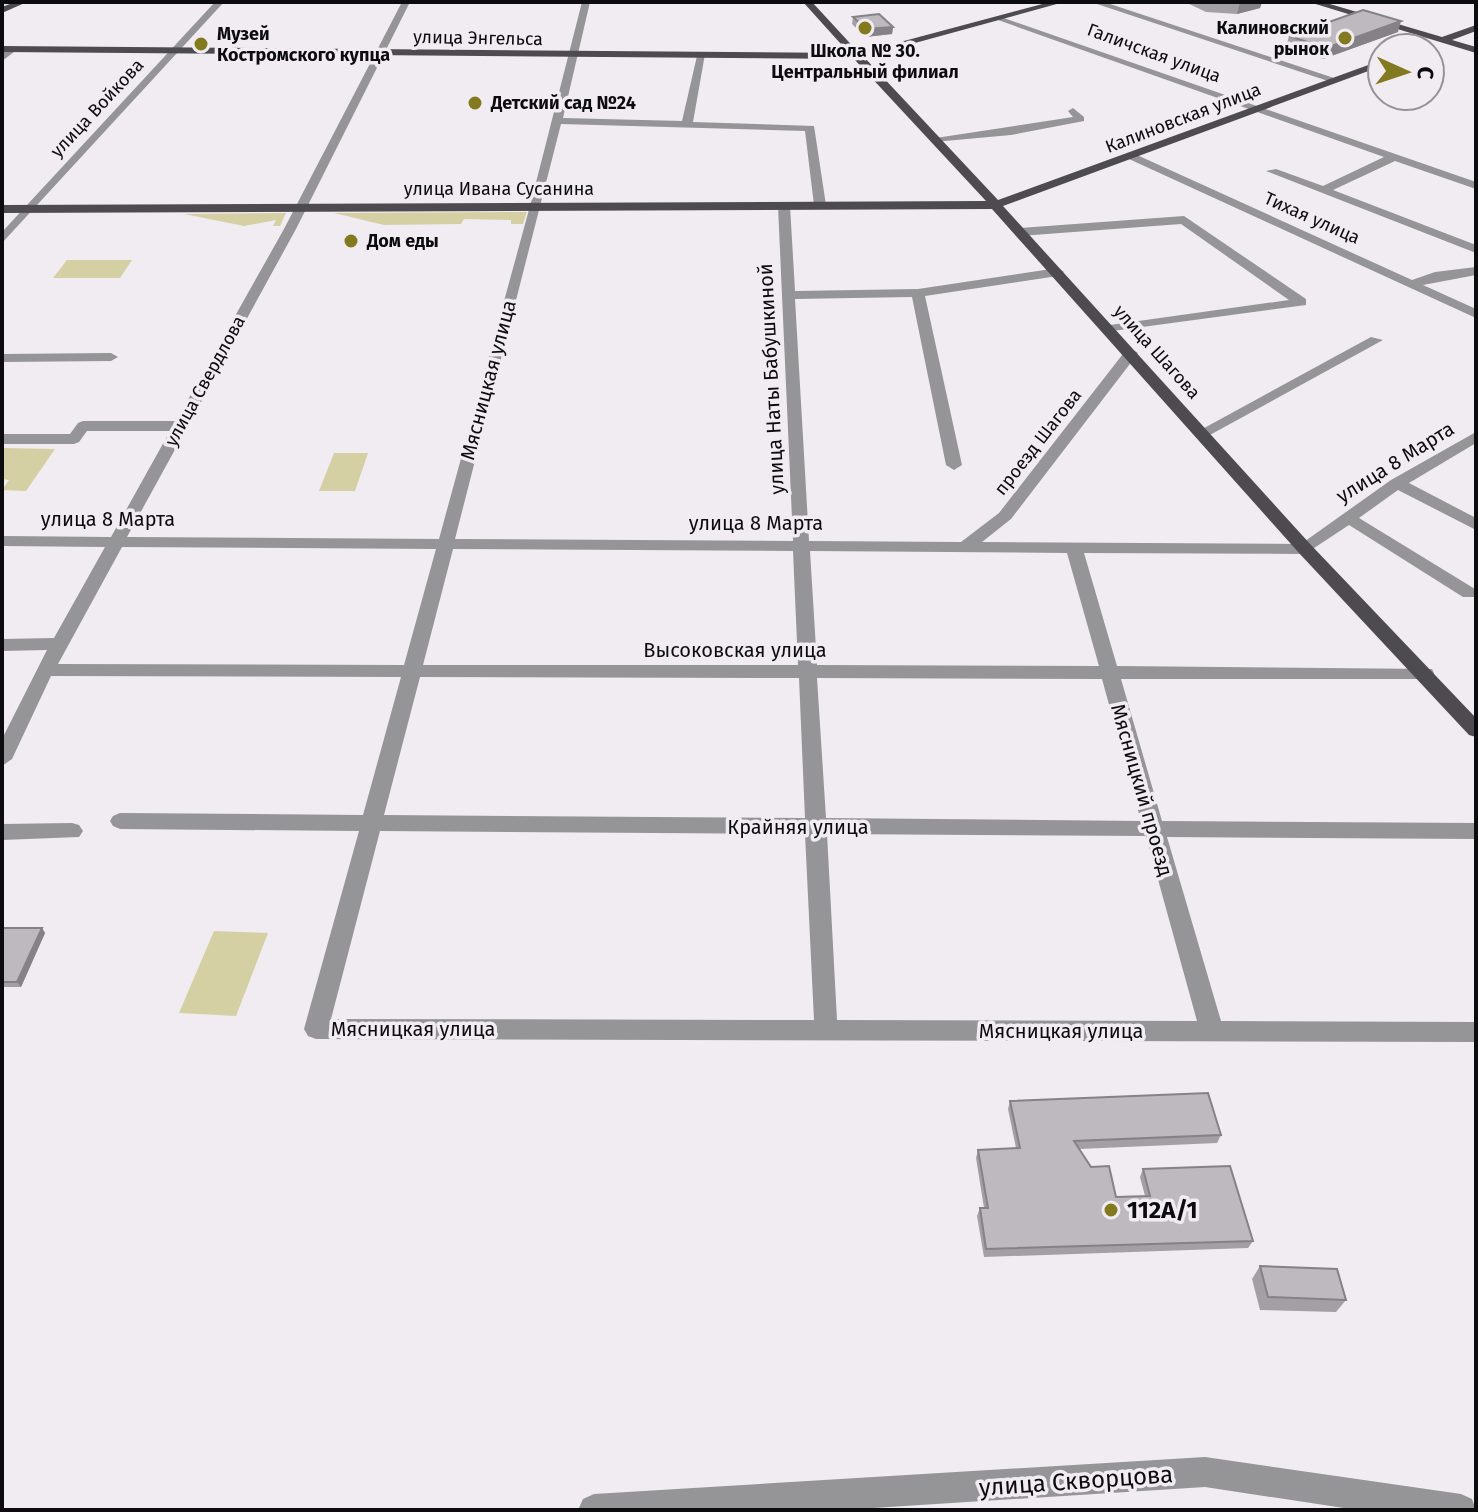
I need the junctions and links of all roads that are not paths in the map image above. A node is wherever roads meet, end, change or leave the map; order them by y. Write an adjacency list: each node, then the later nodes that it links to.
1 (23, 2): 9 (main road)
2 (220, 2): 16 (street, улица Войкова)
3 (406, 2): 18 (street, улица Свердлова)
4 (586, 2): 19 (street, Мясницкая улица)
5 (807, 2): 21 (main road, улица Шагова)
6 (1060, 2): 10 (main road, улица Энгельса)
7 (1095, 2): 24 (street)
8 (1313, 2): 12 (main road)
9 (2, 10)
10 (1001, 18): 21 (main road, улица Энгельса); 26 (street, Галичская улица)
11 (1476, 28): 13 (main road)
12 (1416, 32)
13 (1446, 39)
14 (1446, 41): 17 (main road)
15 (7, 49): 16 (main road, улица Энгельса); 22 (street)
16 (176, 50): 18 (main road, улица Энгельса); 43 (street, улица Войкова)
17 (1476, 50)
18 (380, 53): 19 (main road, улица Энгельса); 41 (street, улица Свердлова)
19 (572, 55): 20 (main road, улица Энгельса); 29 (street, Мясницкая улица)
20 (702, 56): 21 (main road, улица Энгельса); 30 (street)
21 (858, 56): 31 (main road, улица Шагова)
22 (2, 58)
23 (1366, 69): 24 (main road, Калиновская улица)
24 (1335, 80): 25 (main road, Калиновская улица)
25 (1278, 101): 26 (main road, Калиновская улица); 28 (street)
26 (1258, 109): 28 (street, Галичская улица); 32 (main road, Калиновская улица)
27 (1073, 111): 31 (street)
28 (1292, 120): 33 (street, Галичская улица)
29 (556, 121): 30 (street); 39 (street, Мясницкая улица)
30 (687, 124): 37 (street)
31 (934, 139): 38 (main road, улица Шагова)
32 (1133, 157): 38 (main road, Калиновская улица); 49 (street, Тихая улица)
33 (1394, 157): 35 (street, Галичская улица); 36 (street)
34 (1272, 171): 36 (street)
35 (1476, 186)
36 (1324, 190): 46 (street)
37 (820, 205): 38 (main road, улица Ивана Сусанина); 40 (main road, улица Ивана Сусанина)
38 (996, 205): 44 (main road, улица Шагова)
39 (536, 206): 40 (main road, улица Ивана Сусанина); 41 (main road, улица Ивана Сусанина); 68 (street, Мясницкая улица)
40 (784, 206): 51 (street, улица Наты Бабушкиной)
41 (300, 208): 43 (main road, улица Ивана Сусанина); 58 (street, улица Свердлова)
42 (2, 209): 43 (main road, улица Ивана Сусанина)
43 (28, 209): 45 (street, улица Войкова)
44 (1020, 232): 48 (main road, улица Шагова); 53 (street)
45 (2, 239)
46 (1476, 249)
47 (1476, 271): 49 (street)
48 (1058, 272): 50 (street); 53 (main road, улица Шагова)
49 (1413, 284): 52 (street, Тихая улица)
50 (918, 293): 51 (street); 62 (street)
51 (788, 295): 69 (street, улица Наты Бабушкиной)
52 (1476, 314)
53 (1110, 329): 55 (main road, улица Шагова)
54 (1376, 340): 59 (street)
55 (1131, 353): 59 (main road, улица Шагова); 70 (street, проезд Шагова)
56 (111, 357): 57 (street)
57 (2, 358)
58 (181, 426): 61 (street); 67 (street, улица Свердлова)
59 (1203, 433): 72 (main road, улица Шагова)
60 (1476, 437): 63 (street, улица 8 Марта)
61 (2, 439)
62 (954, 465)
63 (1397, 483): 64 (street, улица 8 Марта); 65 (street)
64 (1348, 518): 72 (street, улица 8 Марта); 73 (street)
65 (1476, 525)
66 (2, 541): 67 (street, улица 8 Марта)
67 (117, 541): 68 (street, улица 8 Марта); 74 (street, улица Свердлова)
68 (445, 543): 69 (street, улица 8 Марта); 77 (street, Мясницкая улица)
69 (801, 545): 70 (street, улица 8 Марта); 78 (street, улица Наты Бабушкиной)
70 (966, 546): 71 (street, улица 8 Марта)
71 (1074, 547): 72 (street, улица 8 Марта); 79 (street, Мясницкий проезд)
72 (1305, 549): 80 (main road, улица Шагова)
73 (1469, 593)
74 (60, 644): 75 (street); 76 (street, улица Свердлова)
75 (2, 645)
76 (45, 670): 77 (street, Высоковская улица); 82 (street, улица Свердлова)
77 (411, 671): 78 (street, Высоковская улица); 84 (street, Мясницкая улица)
78 (808, 672): 79 (street, Высоковская улица); 85 (street, улица Наты Бабушкиной)
79 (1109, 673): 80 (street, Высоковская улица); 86 (street, Мясницкий проезд)
80 (1425, 673): 81 (main road, улица Шагова)
81 (1476, 730)
82 (2, 759)
83 (120, 821): 84 (street, Крайняя улица)
84 (370, 825): 85 (street, Крайняя улица); 90 (street, Мясницкая улица)
85 (816, 827): 86 (street, Крайняя улица); 90 (street, улица Наты Бабушкиной)
86 (1152, 829): 88 (street, Крайняя улица); 91 (street, Мясницкий проезд)
87 (72, 831): 89 (street)
88 (1476, 831)
89 (2, 832)
90 (826, 1030): 91 (street, Мясницкая улица)
91 (1212, 1032): 92 (street, Мясницкая улица)
92 (1476, 1032)
93 (594, 1510): 94 (street, улица Скворцова)
94 (1461, 1510)

